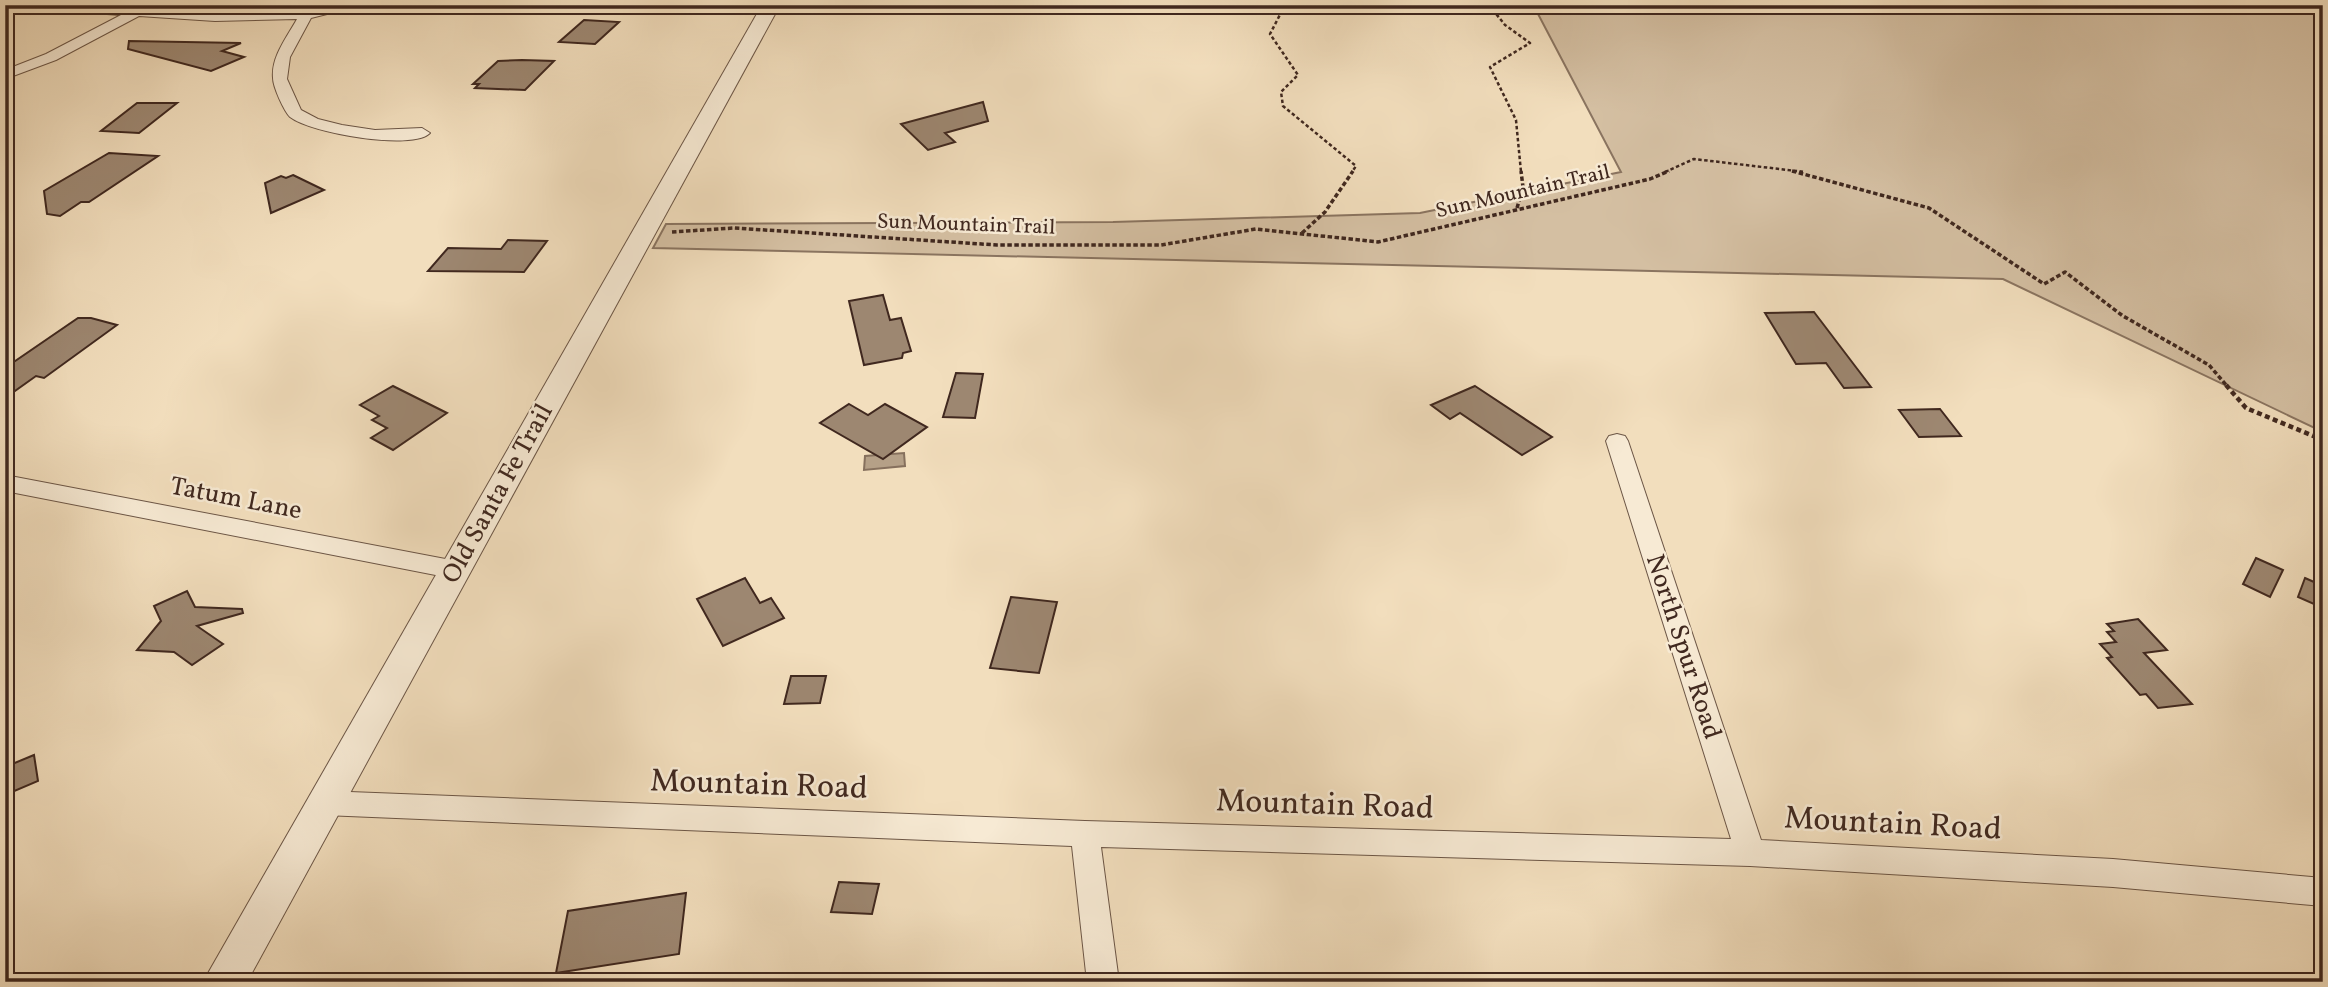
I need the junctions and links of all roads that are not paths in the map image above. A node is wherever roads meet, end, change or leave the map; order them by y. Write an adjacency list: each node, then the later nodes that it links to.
1 (36, 5): 4 (street)
2 (356, 5): 5 (street)
3 (771, 5): 10 (street, Old Santa Fe Trail)
4 (134, 13): 5 (street); 6 (street)
5 (306, 15): 7 (street)
6 (5, 75)
7 (422, 133)
8 (1617, 441): 13 (street, North Spur Road)
9 (5, 483): 10 (street, Tatum Lane)
10 (456, 570): 11 (street, Old Santa Fe Trail)
11 (324, 803): 12 (street, Mountain Road); 15 (street, Old Santa Fe Trail)
12 (1085, 834): 13 (street, Mountain Road); 16 (street)
13 (1750, 853): 14 (street, Mountain Road)
14 (2323, 892)
15 (224, 982)
16 (1103, 982)

